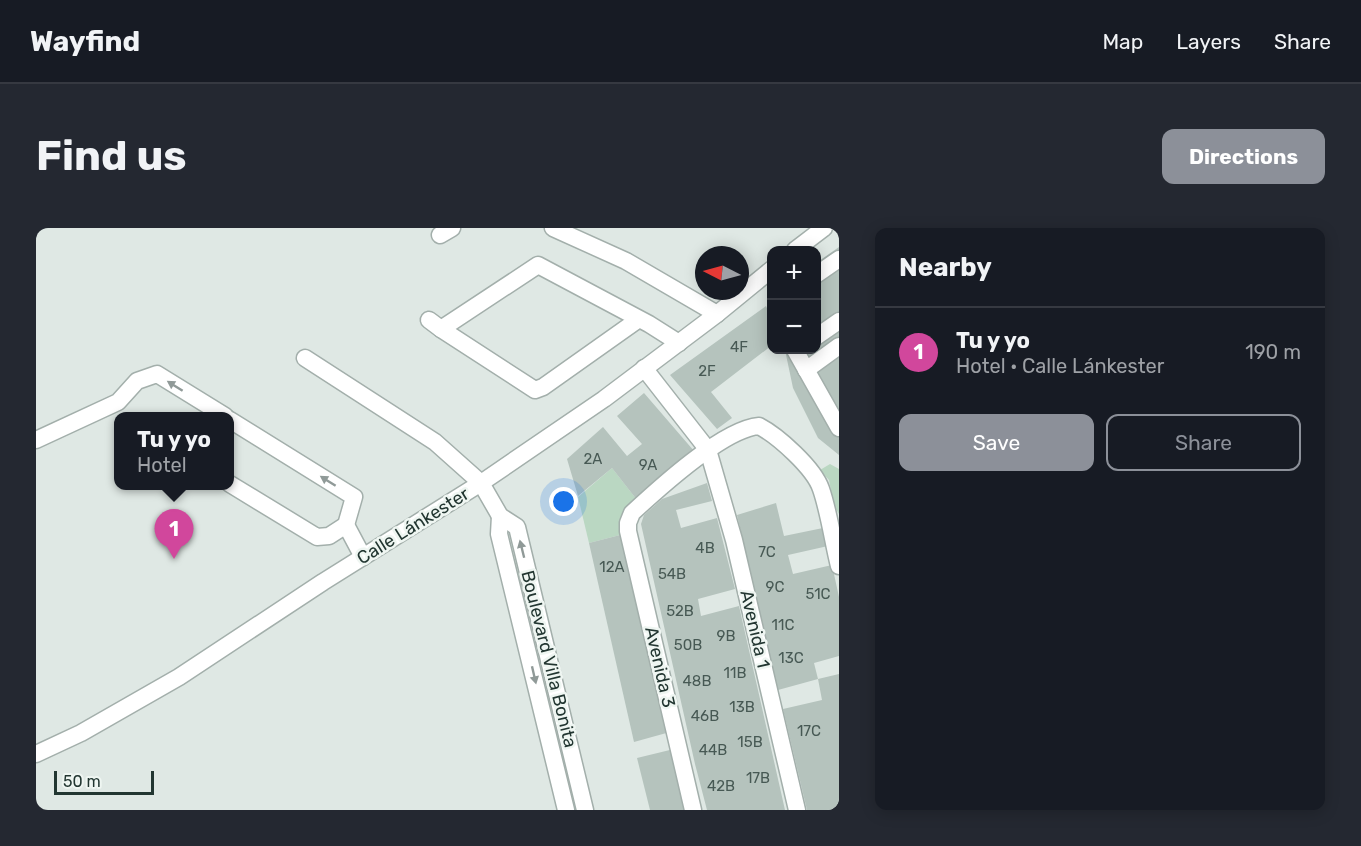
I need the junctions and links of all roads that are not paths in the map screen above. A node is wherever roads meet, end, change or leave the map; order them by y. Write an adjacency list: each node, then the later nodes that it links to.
1 (554, 228): 7 (street)
2 (824, 228): 3 (street)
3 (800, 246)
4 (839, 259): 6 (street)
5 (767, 272): 7 (street, Calle Lánkester)
6 (821, 272)
7 (717, 314): 11 (street, Calle Lánkester)
8 (639, 319): 8 (street); 11 (street)
9 (839, 321): 10 (street)
10 (821, 334)
11 (679, 343): 15 (street, Calle Lánkester)
12 (839, 346): 16 (street)
13 (799, 354): 16 (street)
14 (305, 358): 23 (street, Boulevard Villa Bonita)
15 (644, 368): 22 (street); 23 (street, Calle Lánkester)
16 (806, 370): 19 (street)
17 (118, 409): 18 (street, one-way to 17); 21 (street)
18 (217, 412)
19 (837, 419)
20 (234, 422): 27 (street, one-way to 20)
21 (36, 441)
22 (708, 450): 26 (street); 37 (street, Avenida 3); 38 (street, Avenida 1)
23 (481, 483): 25 (street, Boulevard Villa Bonita); 28 (street, Calle Lánkester)
24 (234, 486): 27 (street)
25 (500, 516): 30 (street, Boulevard Villa Bonita, one-way to 25); 31 (street, Boulevard Villa Bonita)
26 (833, 523): 29 (street)
27 (346, 525): 28 (street)
28 (363, 557): 34 (street, Calle Lánkester)
29 (839, 566)
30 (544, 634): 31 (street); 32 (street, Boulevard Villa Bonita)
31 (525, 639): 33 (street, Boulevard Villa Bonita, one-way to 33)
32 (567, 734): 33 (street); 36 (street, Boulevard Villa Bonita)
33 (549, 739): 35 (street, Boulevard Villa Bonita)
34 (36, 754)
35 (566, 810)
36 (585, 810)
37 (693, 810)
38 (796, 810)

